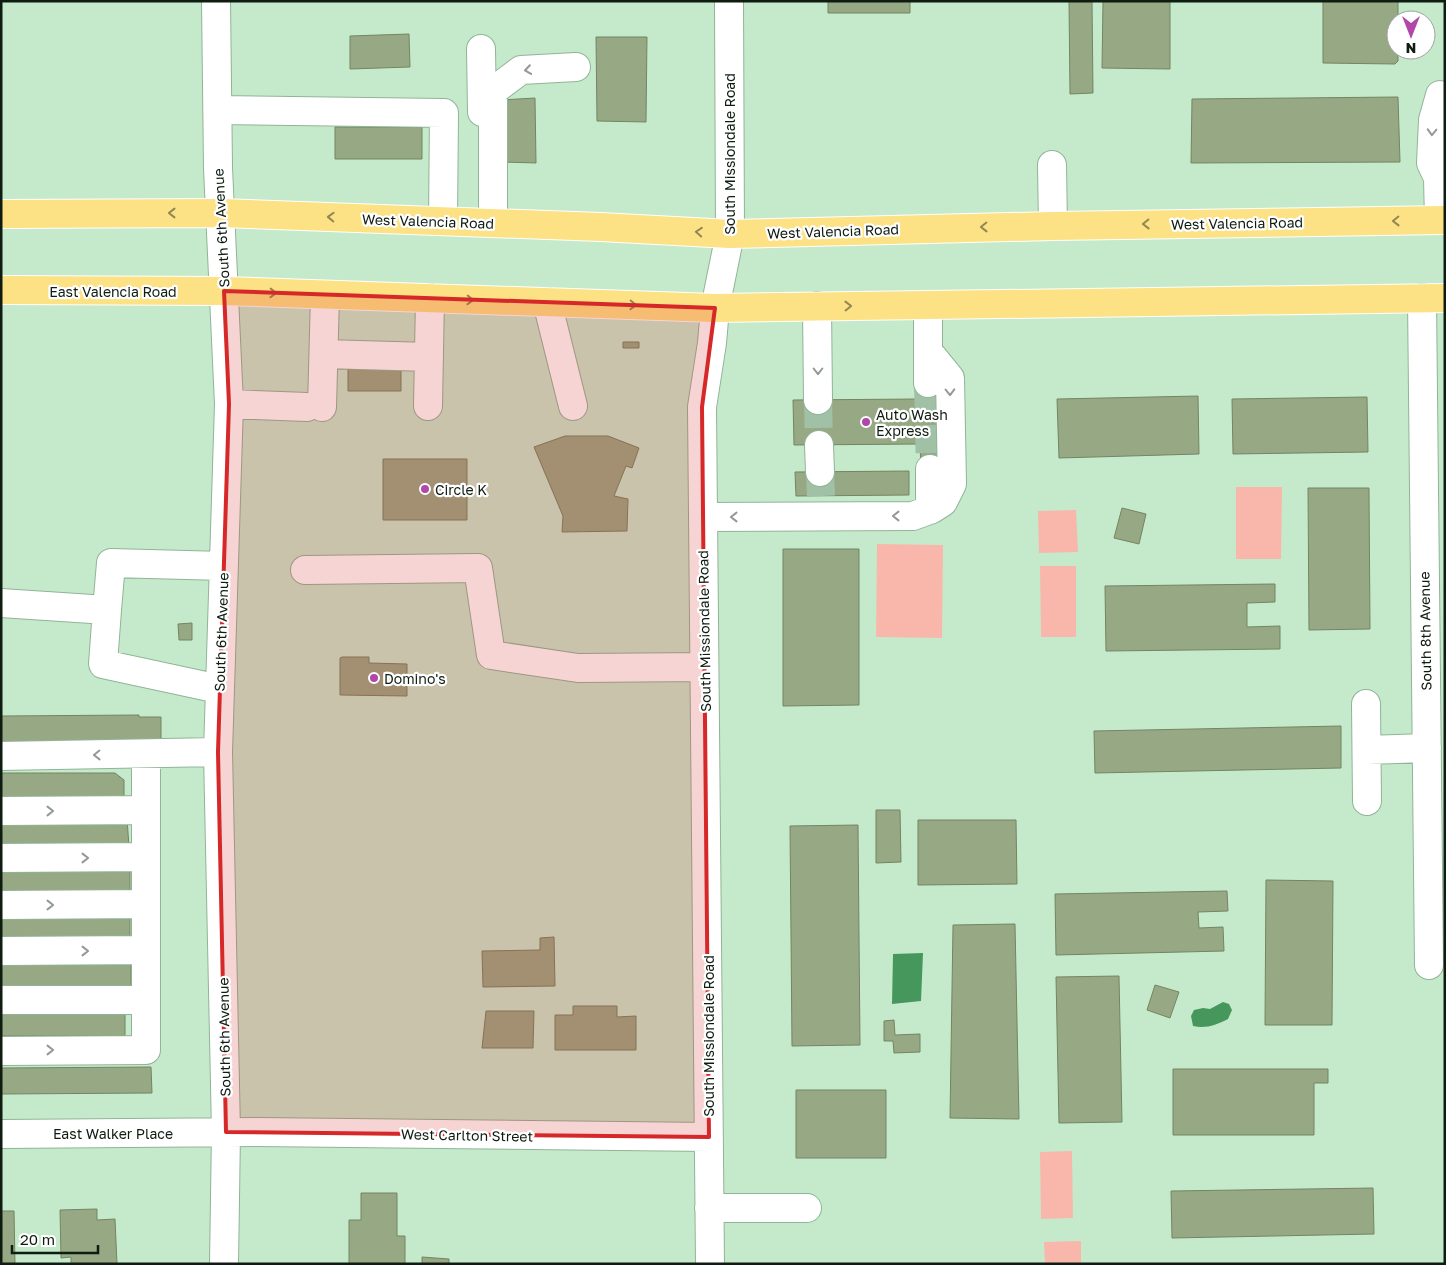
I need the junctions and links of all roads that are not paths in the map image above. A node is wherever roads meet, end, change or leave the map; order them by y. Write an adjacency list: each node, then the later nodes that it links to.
1 (216, 1): 6 (street, South 6th Avenue)
2 (729, 1): 15 (street, South Missiondale Road)
3 (481, 49): 13 (street)
4 (576, 67): 13 (street, one-way to 13)
5 (1445, 104): 8 (street, one-way to 8)
6 (218, 110): 9 (street, South 6th Avenue); 12 (street)
7 (1052, 165): 14 (street)
8 (1441, 172): 11 (street)
9 (221, 213): 10 (main road, one-way to 10); 12 (main road, West Valencia Road, one-way to 9); 17 (street, South 6th Avenue)
10 (1, 214)
11 (1442, 220): 14 (main road, West Valencia Road, one-way to 14)
12 (443, 222): 13 (main road, West Valencia Road)
13 (488, 223): 15 (main road, West Valencia Road, one-way to 13)
14 (1053, 226): 15 (main road, West Valencia Road, one-way to 15)
15 (730, 234): 24 (street, South Missiondale Road)
16 (1, 290): 17 (main road, East Valencia Road)
17 (224, 291): 18 (main road, one-way to 18); 30 (street, South 6th Avenue)
18 (325, 295): 19 (main road); 26 (street)
19 (430, 298): 21 (main road, one-way to 21); 27 (street)
20 (1434, 298): 22 (main road); 45 (street, South 8th Avenue)
21 (547, 302): 24 (main road, one-way to 24); 32 (street)
22 (928, 305): 23 (main road, one-way to 22); 25 (street)
23 (817, 306): 24 (main road); 29 (street, one-way to 29)
24 (715, 308): 37 (street, South Missiondale Road)
25 (928, 351): 28 (street); 36 (street, one-way to 36)
26 (324, 354): 27 (street); 30 (street)
27 (429, 357): 31 (street)
28 (928, 383)
29 (818, 400)
30 (229, 404): 38 (street, South 6th Avenue)
31 (428, 406)
32 (573, 406)
33 (819, 445): 35 (street)
34 (930, 469): 36 (street)
35 (819, 495): 36 (street, one-way to 35); 37 (street, one-way to 37)
36 (930, 510)
37 (703, 517): 42 (street, South Missiondale Road)
38 (224, 566): 41 (street); 43 (street, South 6th Avenue)
39 (305, 570): 42 (street)
40 (1, 603): 41 (street)
41 (107, 610): 43 (street)
42 (704, 667): 65 (street, South Missiondale Road)
43 (219, 689): 47 (street, South 6th Avenue)
44 (1366, 704): 46 (street)
45 (1426, 748): 46 (street); 59 (street, South 8th Avenue)
46 (1366, 750): 50 (street)
47 (218, 752): 48 (street); 63 (street, South 6th Avenue)
48 (146, 754): 49 (street, one-way to 49); 51 (street)
49 (1, 756)
50 (1367, 801)
51 (146, 810): 52 (street, one-way to 51); 53 (street)
52 (1, 811)
53 (146, 857): 54 (street, one-way to 53); 55 (street)
54 (1, 858)
55 (146, 904): 56 (street, one-way to 55); 57 (street)
56 (1, 905)
57 (146, 950): 58 (street, one-way to 57); 61 (street)
58 (1, 951)
59 (1428, 965)
60 (1, 1000): 61 (street)
61 (146, 1000): 62 (street, one-way to 61)
62 (1, 1051)
63 (226, 1132): 64 (street, East Walker Place); 65 (street, West Carlton Street); 68 (street, South 6th Avenue)
64 (1, 1134)
65 (708, 1137): 66 (street, South Missiondale Road)
66 (709, 1208): 67 (street); 69 (street, South Missiondale Road)
67 (807, 1208)
68 (224, 1264)
69 (710, 1264)

